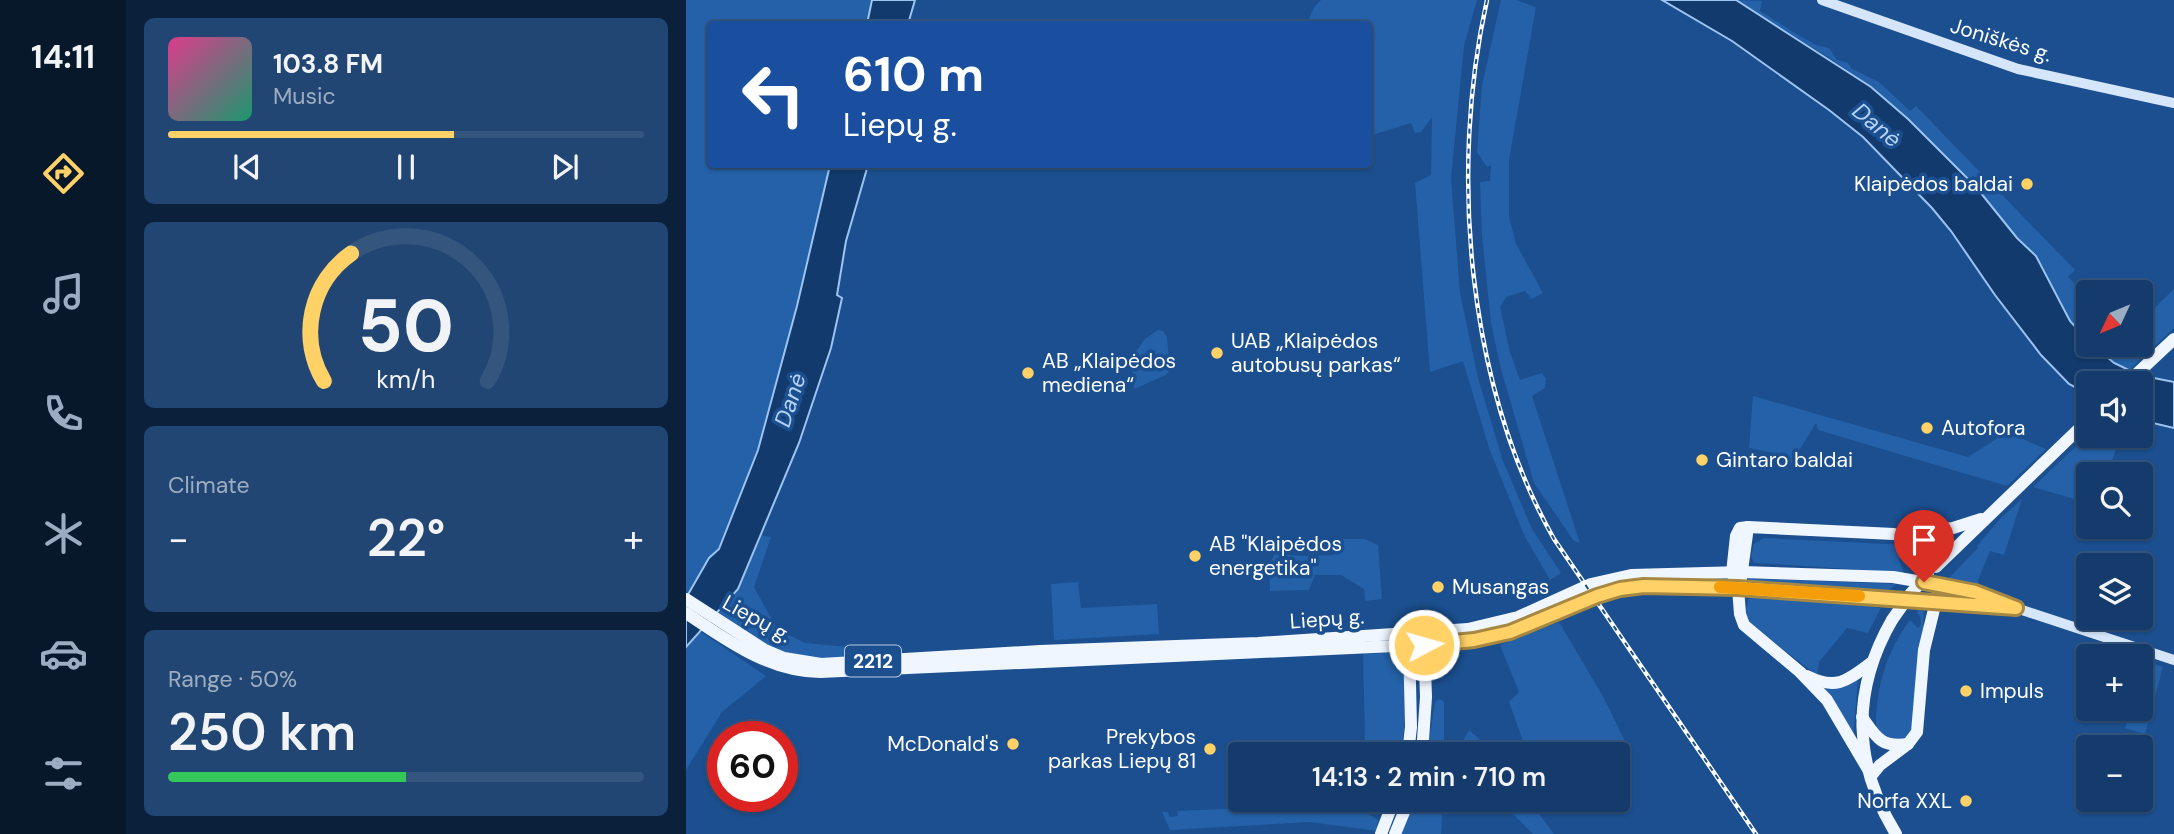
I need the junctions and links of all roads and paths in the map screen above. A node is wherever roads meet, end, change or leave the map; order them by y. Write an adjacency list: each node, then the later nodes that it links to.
1 (1822, 0): 2 (main road, Joniškės g.)
2 (2174, 103)
3 (2174, 339): 4 (main road)
4 (2140, 371)
5 (2076, 431): 6 (main road)
6 (1985, 518): 7 (main road); 8 (main road)
7 (1894, 534): 8 (main road); 9 (main road)
8 (1933, 570): 20 (main road, bridge)
9 (1738, 572): 10 (main road, Liepų g.); 11 (main road); 17 (main road, Liepų g.)
10 (1940, 585): 13 (main road); 14 (main road, Liepų g.)
11 (1738, 588): 13 (main road, Liepų g.); 17 (main road, Liepų g.); 21 (main road)
12 (686, 599): 16 (main road, Liepų g. / 2212)
13 (1936, 602): 14 (main road, Liepų g.); 25 (main road)
14 (2016, 608): 19 (main road, Liepų g.)
15 (686, 613): 16 (main road, Liepų g. / 2212)
16 (728, 634): 18 (main road, Liepų g. / 2212); 18 (main road, Liepų g. / 2212)
17 (1424, 639): 18 (main road, Liepų g.); 24 (main road)
18 (1409, 640): 23 (main road)
19 (2174, 660)
20 (1872, 662): 21 (main road); 22 (main road)
21 (1800, 672): 26 (main road)
22 (1862, 716): 25 (main road); 26 (main road)
23 (1409, 742)
24 (1423, 742)
25 (1908, 744): 26 (main road)
26 (1870, 774): 31 (main road)
27 (1389, 812): 29 (main road)
28 (1404, 812): 30 (main road)
29 (1381, 834)
30 (1395, 834)
31 (1896, 834)

